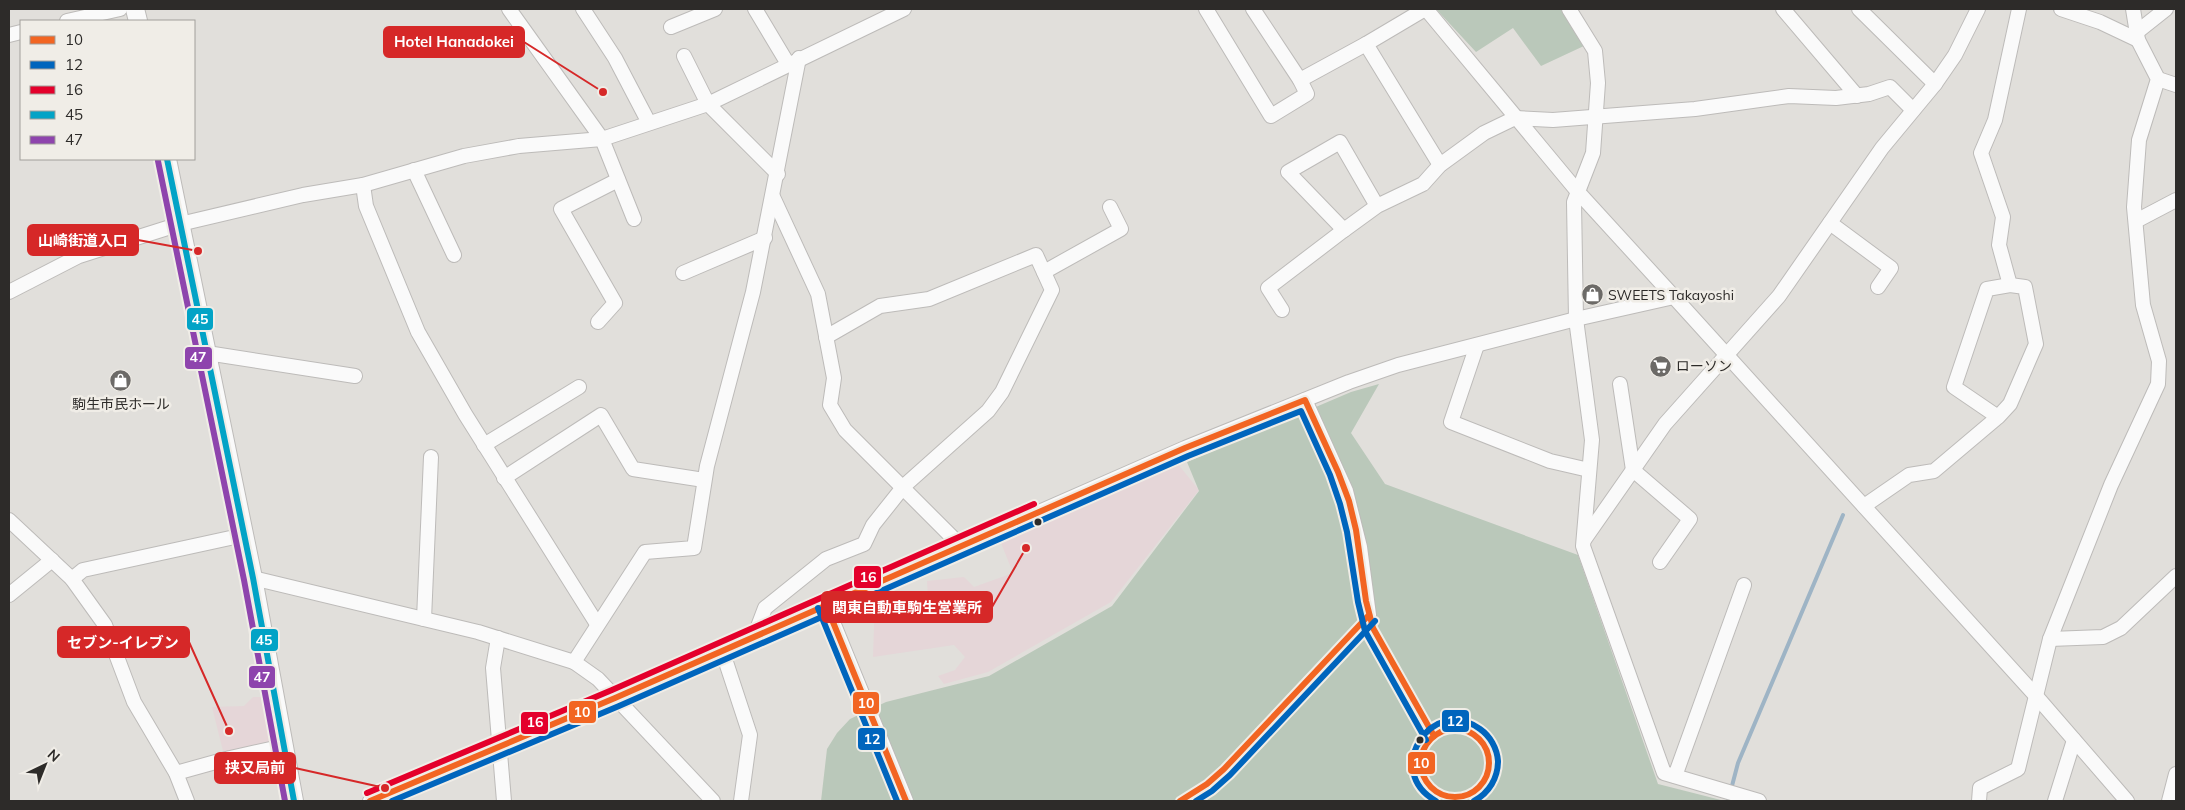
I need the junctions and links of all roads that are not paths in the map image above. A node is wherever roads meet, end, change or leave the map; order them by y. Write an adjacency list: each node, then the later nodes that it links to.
1 (120, 9): 18 (street)
2 (510, 9): 34 (street)
3 (583, 9): 33 (street)
4 (715, 9): 19 (street)
5 (755, 9): 23 (street)
6 (904, 9): 23 (street)
7 (1206, 9): 25 (street)
8 (1253, 9): 25 (street)
9 (1425, 9): 21 (street); 32 (street)
10 (1569, 9): 31 (street)
11 (1859, 9): 26 (street)
12 (1978, 9): 26 (street)
13 (2019, 9): 55 (street)
14 (2061, 9): 20 (street)
15 (2133, 9): 20 (street)
16 (2166, 9): 20 (street)
17 (1783, 10): 28 (street)
18 (71, 20)
19 (671, 27)
20 (2138, 36): 24 (street)
21 (1366, 44): 25 (street); 36 (street)
22 (684, 56): 29 (street)
23 (794, 61): 29 (street); 38 (street)
24 (2158, 79): 27 (street); 47 (street)
25 (1300, 80)
26 (1935, 84): 30 (street)
27 (2176, 85)
28 (1857, 96): 30 (street); 31 (street)
29 (708, 104): 33 (street); 38 (street)
30 (1913, 110): 48 (street)
31 (1596, 116): 32 (street); 41 (street)
32 (1515, 118): 36 (street); 41 (street)
33 (649, 123): 34 (street)
34 (602, 139): 37 (street); 39 (street)
35 (166, 160): 49 (main road)
36 (1440, 165): 44 (street)
37 (414, 170): 40 (street); 52 (street)
38 (778, 174): 42 (street)
39 (618, 180): 46 (street); 61 (street)
40 (363, 185): 49 (street); 71 (street)
41 (1578, 192): 58 (street); 60 (street)
42 (773, 197): 51 (street); 62 (street)
43 (2176, 200): 47 (street)
44 (1378, 206): 50 (street); 50 (street)
45 (1110, 207): 53 (street)
46 (634, 219)
47 (2136, 221): 96 (street)
48 (1830, 223): 56 (street); 65 (street)
49 (180, 224): 57 (street); 64 (main road)
50 (1344, 230): 59 (street)
51 (765, 238): 54 (street); 76 (street)
52 (454, 254)
53 (1044, 272): 62 (street); 77 (street)
54 (683, 273)
55 (2010, 285): 70 (street); 70 (street)
56 (1878, 287)
57 (9, 292)
58 (1674, 297): 60 (street); 65 (street)
59 (1282, 310)
60 (1576, 319): 63 (street); 73 (street)
61 (598, 322)
62 (826, 337): 77 (street)
63 (1477, 345): 69 (street); 73 (street)
64 (207, 353): 66 (street); 80 (main road)
65 (1728, 355): 74 (street); 78 (street)
66 (355, 376)
67 (1620, 384): 74 (street)
68 (579, 387): 71 (street)
69 (1305, 400): 82 (street); 91 (street)
70 (1998, 416): 78 (street)
71 (484, 445): 75 (street)
72 (431, 457): 92 (street)
73 (1589, 470): 81 (street)
74 (1633, 470): 81 (street); 84 (street)
75 (504, 478): 76 (street); 93 (street)
76 (704, 480): 93 (street)
77 (904, 486): 82 (street); 94 (street)
78 (1864, 506): 99 (street)
79 (9, 520): 83 (street)
80 (244, 535): 86 (main road); 87 (street)
81 (1584, 540): 106 (street)
82 (961, 546): 90 (street)
83 (52, 560): 87 (street); 89 (street)
84 (1660, 562)
85 (2176, 576): 96 (street)
86 (253, 578): 92 (street); 102 (main road)
87 (72, 579): 104 (street)
88 (1744, 585): 106 (street)
89 (9, 595)
90 (826, 605): 94 (street); 114 (street)
91 (1369, 615)
92 (424, 619): 95 (street)
93 (597, 624): 98 (street)
94 (754, 637): 97 (street)
95 (498, 638): 98 (street); 103 (street)
96 (2050, 639): 99 (street)
97 (722, 650): 100 (street); 113 (street)
98 (574, 662): 100 (street)
99 (2037, 697): 101 (street); 116 (street)
100 (615, 698): 103 (street); 112 (street)
101 (2074, 740): 107 (street); 117 (street)
102 (284, 746): 104 (street); 109 (main road)
103 (500, 746): 110 (street); 111 (street)
104 (176, 773): 108 (street)
105 (2176, 774): 119 (street)
106 (1675, 776): 115 (street)
107 (2114, 795): 118 (street)
108 (187, 801)
109 (294, 801)
110 (370, 801)
111 (504, 801)
112 (713, 801)
113 (741, 801)
114 (906, 801)
115 (1757, 801)
116 (1979, 801)
117 (2055, 801)
118 (2127, 801)
119 (2169, 801)

